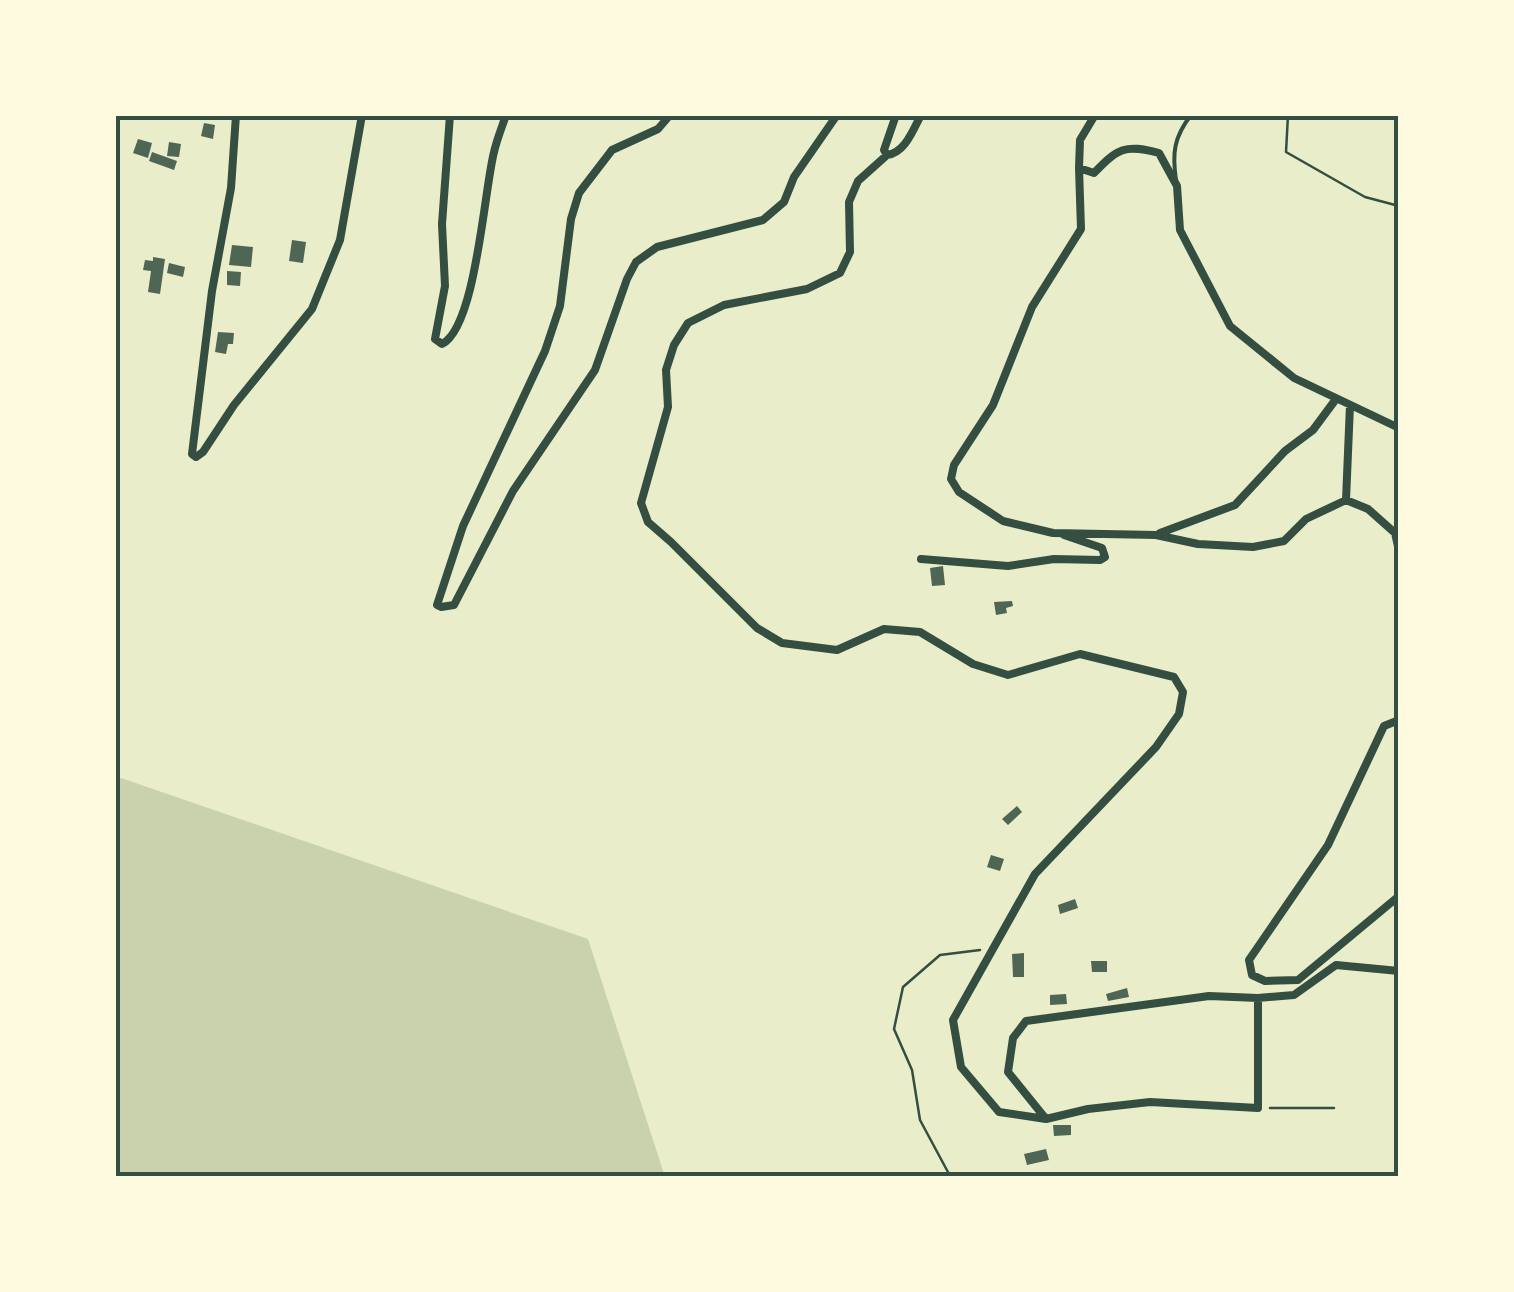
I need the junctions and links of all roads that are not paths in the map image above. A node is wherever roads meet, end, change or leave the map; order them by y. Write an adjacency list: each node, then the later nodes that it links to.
1 (184, 115): 2 (street)
2 (198, 115)
3 (236, 115): 4 (street)
4 (362, 115)
5 (450, 115): 6 (street)
6 (506, 115)
7 (670, 115): 8 (street)
8 (837, 115)
9 (896, 115): 13 (street)
10 (920, 115): 13 (street)
11 (1094, 115): 14 (street)
12 (1191, 115): 15 (lane)
13 (887, 156): 30 (street)
14 (1079, 168): 15 (street); 20 (street)
15 (1177, 186): 16 (street)
16 (1336, 399): 17 (street); 21 (street)
17 (1350, 406): 18 (street); 19 (street)
18 (1399, 428)
19 (1346, 500): 21 (street); 22 (street)
20 (1053, 533): 21 (street); 23 (street)
21 (1156, 534)
22 (1399, 550)
23 (921, 559)
24 (1399, 720): 26 (street)
25 (1399, 896): 26 (street)
26 (1328, 955): 27 (street)
27 (1336, 966): 28 (street); 29 (street)
28 (1399, 971)
29 (1258, 998): 30 (street); 30 (street)
30 (1046, 1119)

